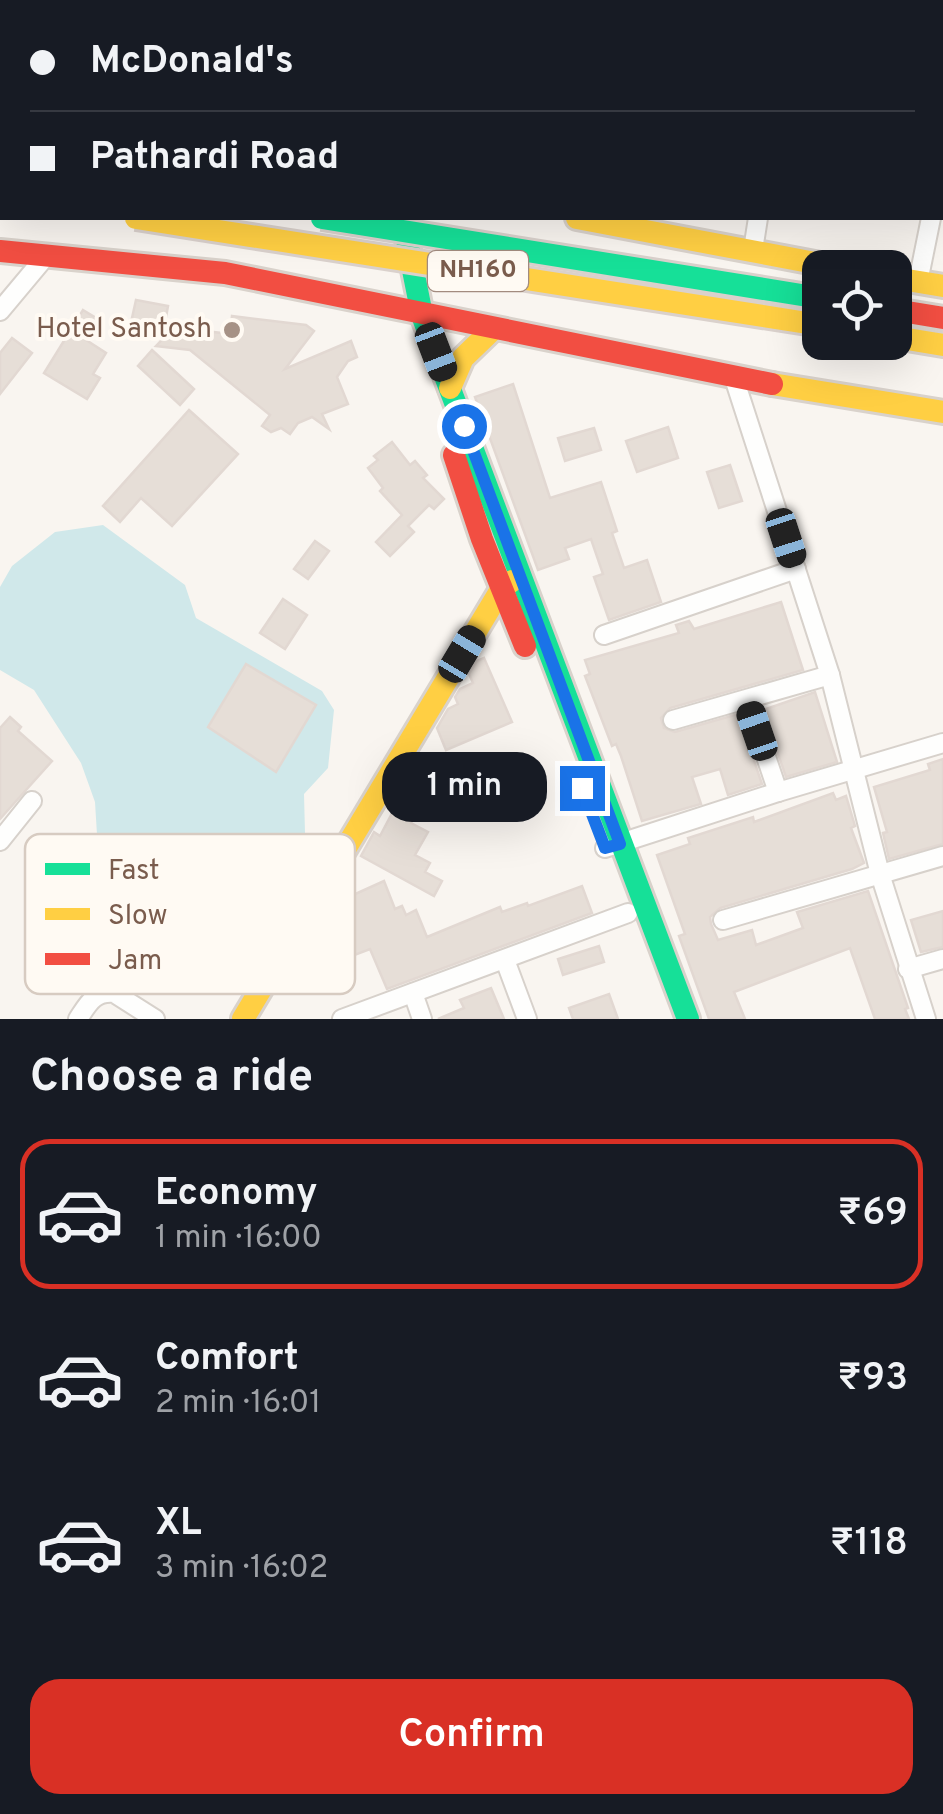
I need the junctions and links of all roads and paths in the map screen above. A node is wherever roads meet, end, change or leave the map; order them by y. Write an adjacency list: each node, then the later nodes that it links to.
1 (149, 220): 20 (main road, NH160, bridge)
2 (334, 220): 15 (main road, NH160, bridge)
3 (385, 220): 18 (main road)
4 (402, 220): 18 (main road)
5 (608, 220): 8 (main road)
6 (758, 220): 8 (street)
7 (930, 220): 12 (street)
8 (753, 250): 11 (main road)
9 (0, 251): 10 (main road)
10 (46, 256): 16 (street); 18 (main road)
11 (802, 260)
12 (912, 267)
13 (912, 281): 14 (main road)
14 (943, 286)
15 (802, 295)
16 (0, 311)
17 (912, 313): 19 (main road)
18 (414, 314): 21 (main road); 25 (main road); 28 (main road)
19 (943, 318)
20 (802, 322)
21 (492, 330): 24 (main road); 25 (main road)
22 (912, 339): 23 (main road)
23 (943, 344)
24 (734, 378): 26 (main road); 27 (street)
25 (450, 388): 28 (main road)
26 (943, 412)
27 (796, 570): 29 (street); 30 (street)
28 (511, 582): 37 (main road); 39 (main road)
29 (604, 635)
30 (830, 676): 31 (street); 34 (street)
31 (746, 700): 32 (street); 35 (street)
32 (674, 720)
33 (943, 743): 34 (street)
34 (854, 772): 35 (street); 41 (street)
35 (778, 792): 39 (street)
36 (32, 800): 38 (street)
37 (355, 836)
38 (0, 841)
39 (612, 846): 42 (main road); 58 (main road)
40 (943, 856): 41 (street)
41 (880, 874): 43 (street); 46 (street)
42 (628, 913): 45 (street); 57 (main road)
43 (723, 920)
44 (943, 959): 46 (street)
45 (506, 960): 47 (street); 56 (street)
46 (908, 970): 59 (street)
47 (413, 993): 54 (street); 55 (street)
48 (101, 994): 51 (street)
49 (116, 994): 52 (street)
50 (258, 994): 53 (main road)
51 (78, 1019)
52 (156, 1019)
53 (243, 1019)
54 (342, 1019)
55 (422, 1019)
56 (528, 1019)
57 (667, 1019)
58 (688, 1019)
59 (926, 1019)

